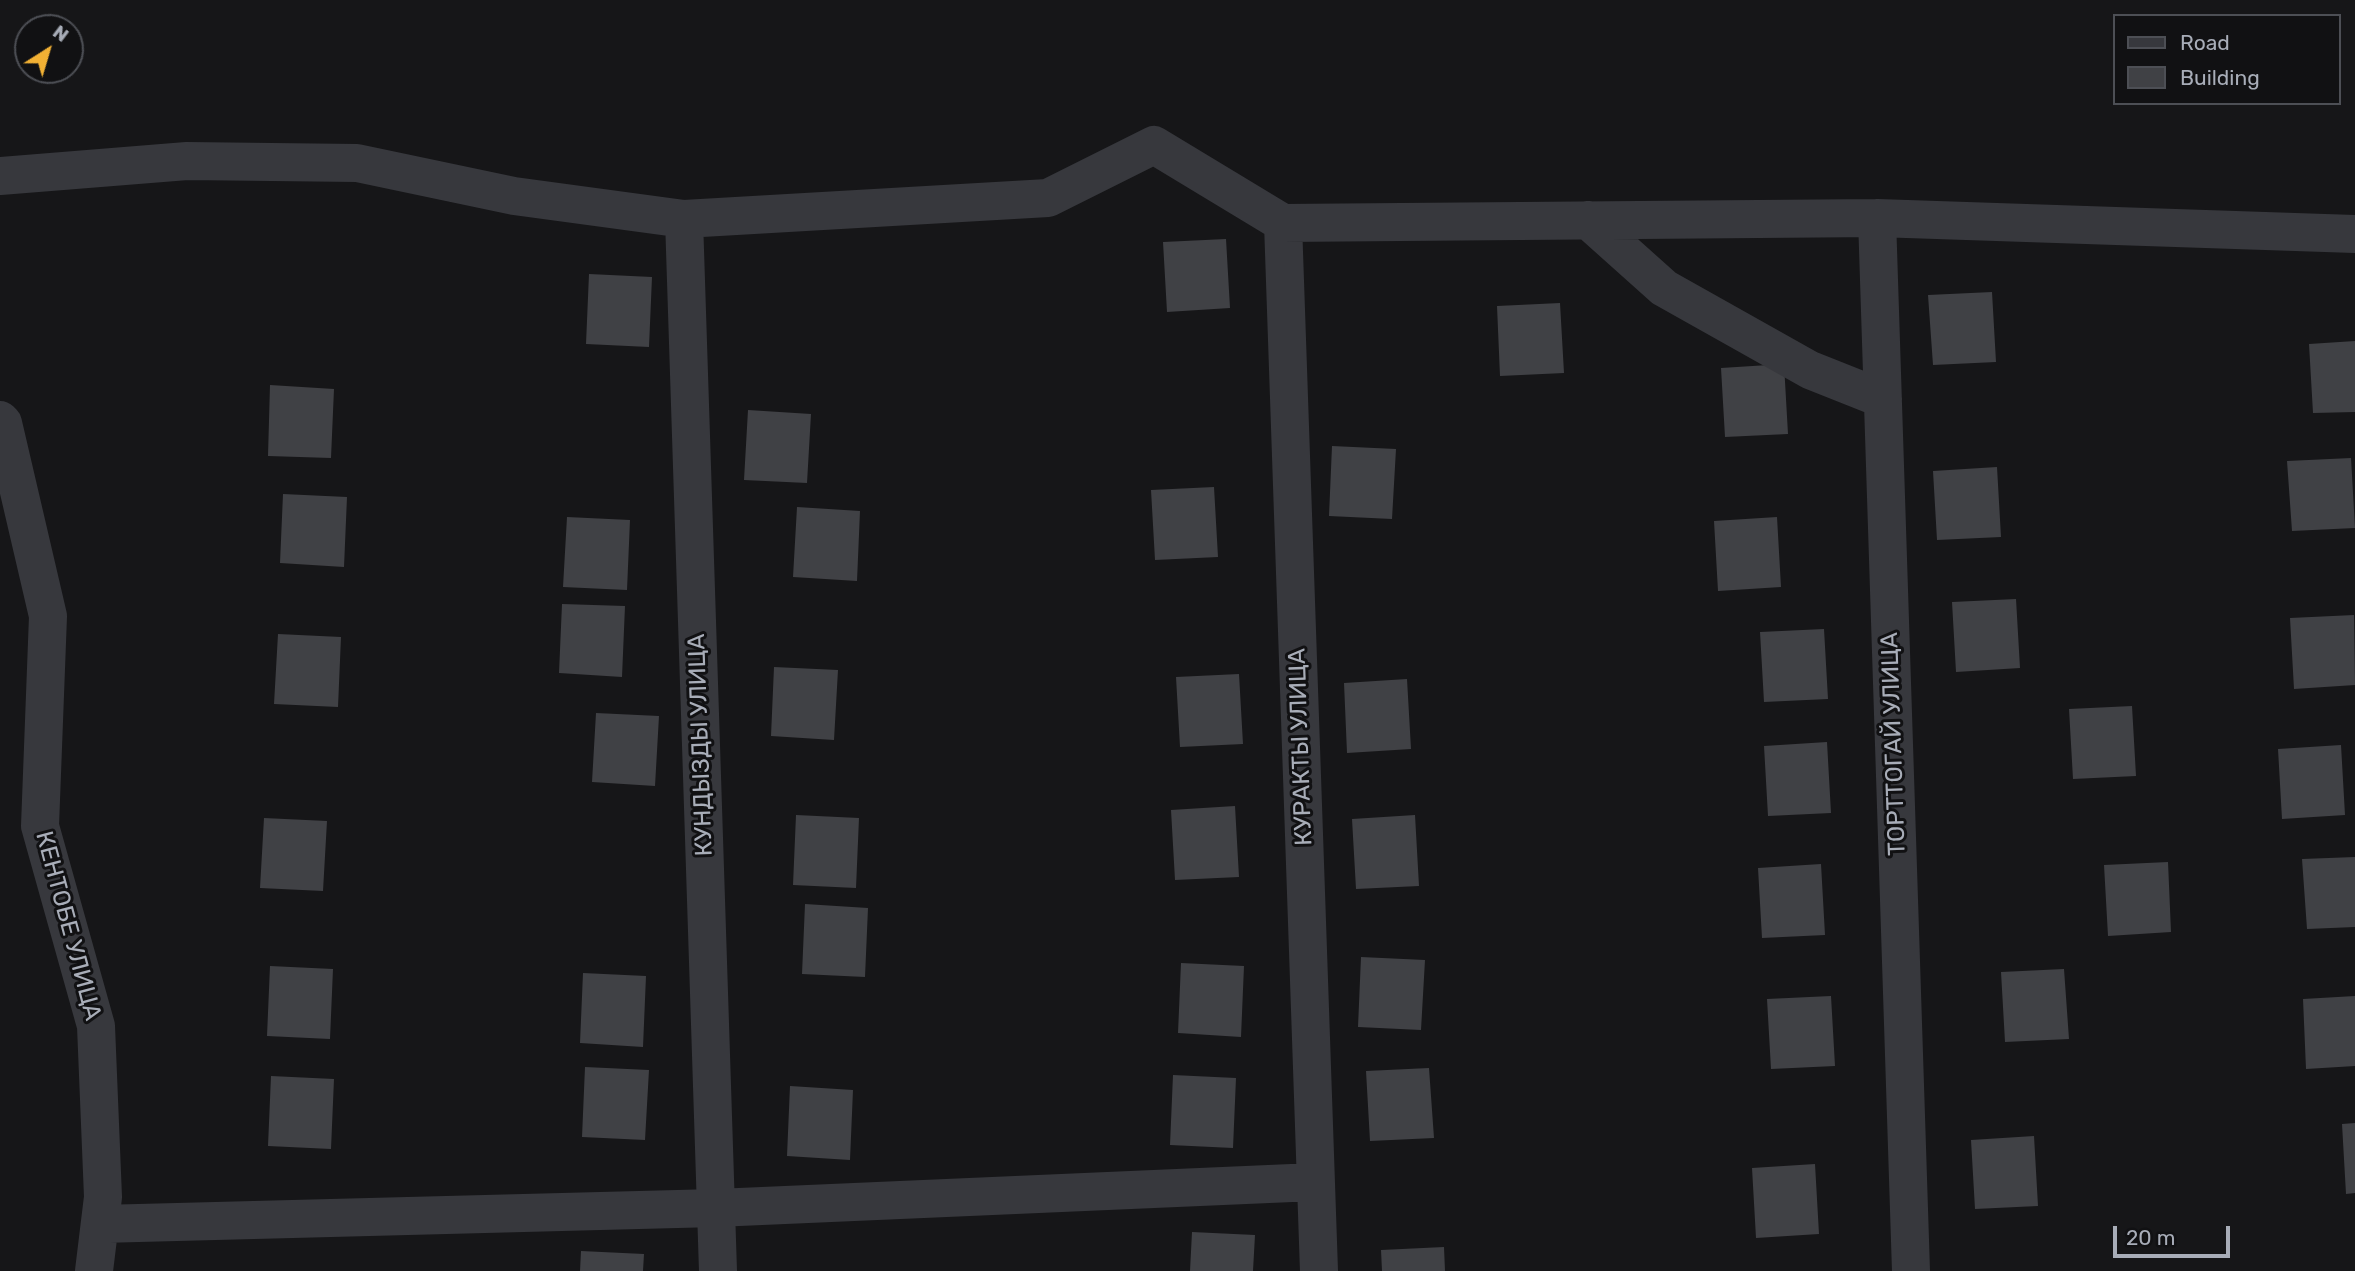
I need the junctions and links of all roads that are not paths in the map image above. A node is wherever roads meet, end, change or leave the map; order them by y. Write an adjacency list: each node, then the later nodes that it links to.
1 (0, 176): 3 (street)
2 (1877, 218): 4 (street); 6 (street); 7 (street, ТОРТТОГАЙ УЛИЦА)
3 (684, 219): 5 (street); 10 (street, КУНДЫЗДЫ УЛИЦА)
4 (1588, 220): 5 (street); 7 (street)
5 (1283, 223): 9 (street, КУРАКТЫ УЛИЦА)
6 (2355, 234)
7 (1883, 399): 15 (street, ТОРТТОГАЙ УЛИЦА)
8 (0, 420): 11 (street, КЕНТОБЕ УЛИЦА)
9 (1315, 1182): 10 (street); 14 (street, КУРАКТЫ УЛИЦА)
10 (716, 1208): 11 (street); 13 (street, КУНДЫЗДЫ УЛИЦА)
11 (100, 1224): 12 (street, КЕНТОБЕ УЛИЦА)
12 (94, 1271)
13 (718, 1271)
14 (1319, 1271)
15 (1911, 1271)

